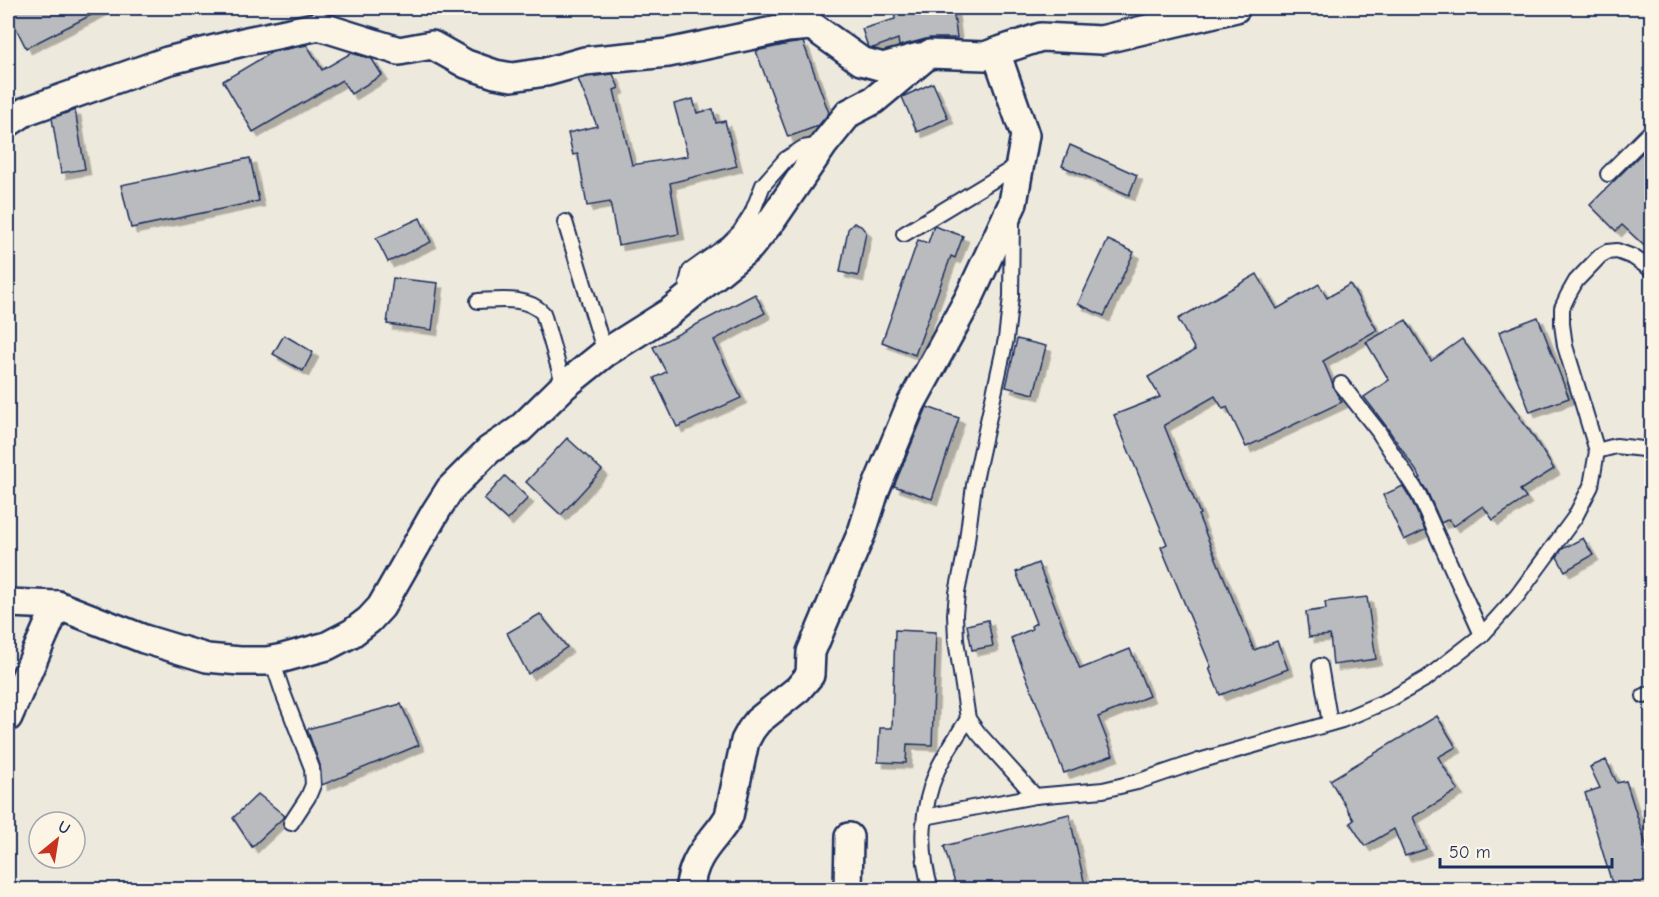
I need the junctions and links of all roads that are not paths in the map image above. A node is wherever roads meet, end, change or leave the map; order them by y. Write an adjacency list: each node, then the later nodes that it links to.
1 (1236, 8): 2 (street)
2 (996, 52): 3 (street); 6 (street)
3 (929, 54): 4 (street); 13 (street)
4 (8, 123)
5 (1652, 130): 7 (lane)
6 (1020, 164): 8 (street); 10 (lane)
7 (1608, 174)
8 (1013, 203): 24 (lane); 30 (street)
9 (565, 222): 13 (lane)
10 (904, 234)
11 (1652, 270): 17 (lane)
12 (478, 301): 15 (lane)
13 (605, 353): 15 (street)
14 (1341, 384): 20 (lane)
15 (564, 386): 21 (street)
16 (1652, 450): 17 (lane)
17 (1597, 451): 20 (lane)
18 (8, 603): 19 (street)
19 (57, 605): 21 (street); 23 (street)
20 (1482, 635): 25 (lane)
21 (272, 660): 28 (lane)
22 (1320, 666): 25 (lane)
23 (8, 717)
24 (968, 719): 26 (lane); 27 (lane)
25 (1330, 723): 26 (lane)
26 (1035, 796): 27 (lane)
27 (925, 817): 32 (lane)
28 (291, 823)
29 (849, 837): 31 (street)
30 (689, 890)
31 (848, 890)
32 (931, 890)

